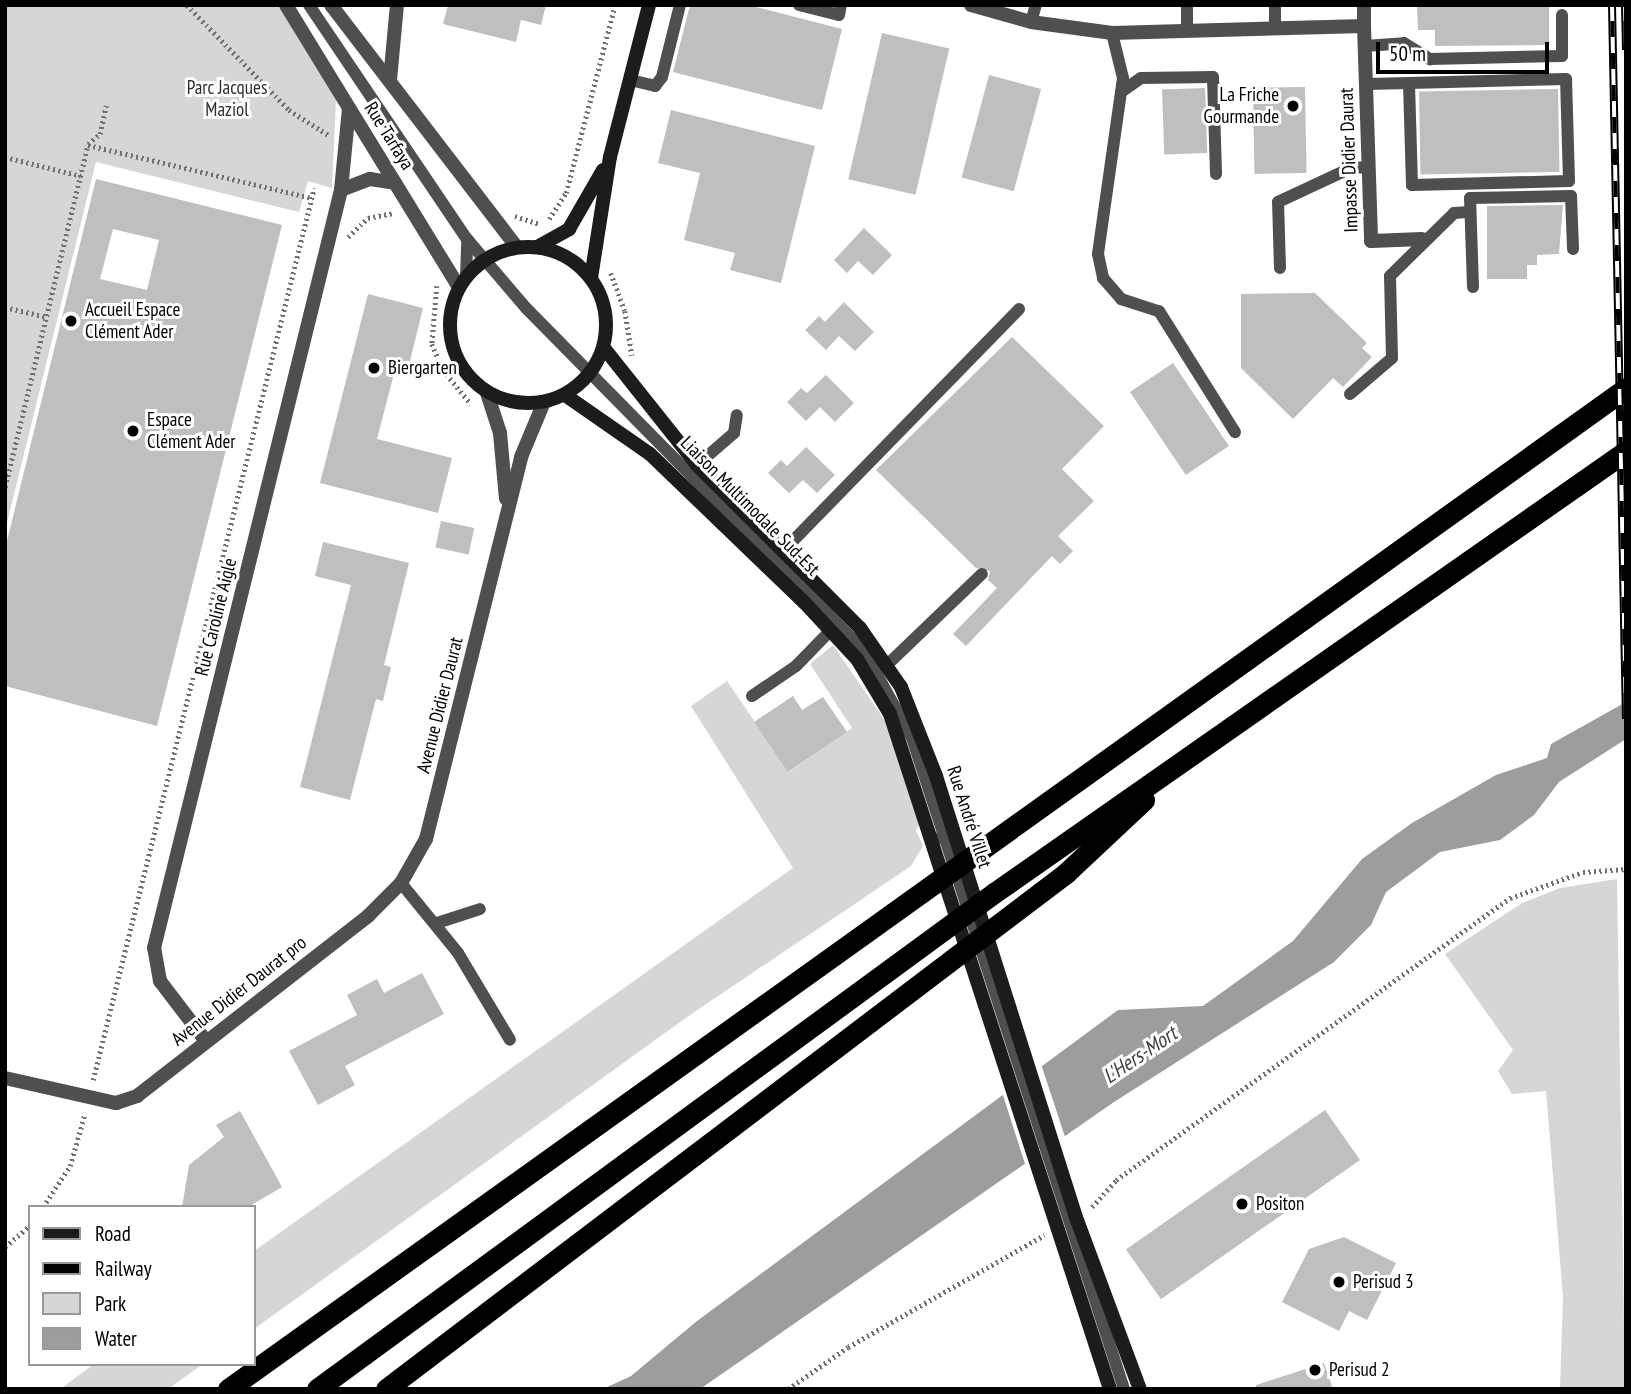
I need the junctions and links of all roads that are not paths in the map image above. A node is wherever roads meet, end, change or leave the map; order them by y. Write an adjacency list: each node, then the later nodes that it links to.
1 (286, 5): 26 (street, Rue Tarfaya)
2 (309, 5): 33 (lane, Liaison Multimodale Sud-Est)
3 (331, 5): 21 (street, Rue Tarfaya)
4 (397, 5): 21 (street)
5 (649, 5): 22 (main road)
6 (680, 5): 22 (lane)
7 (799, 5): 8 (lane)
8 (841, 5)
9 (971, 5): 15 (street)
10 (1036, 5): 15 (lane)
11 (1187, 5): 18 (lane)
12 (1275, 5): 17 (lane)
13 (1364, 5): 16 (street, Impasse Didier Daurat)
14 (1562, 15): 20 (lane)
15 (1031, 22): 19 (street)
16 (1364, 26): 17 (street); 20 (street, Impasse Didier Daurat)
17 (1275, 29): 18 (street)
18 (1187, 31): 19 (street)
19 (1112, 33): 25 (lane)
20 (1365, 46): 24 (street, Impasse Didier Daurat)
21 (390, 80): 35 (street, Rue Tarfaya)
22 (630, 80): 27 (main road)
23 (1409, 83): 23 (lane); 24 (lane)
24 (1366, 84): 28 (street, Impasse Didier Daurat)
25 (1121, 92): 29 (lane); 52 (lane)
26 (349, 109): 30 (street, Rue Tarfaya); 31 (street, Rue Caroline Aigle)
27 (610, 156): 36 (main road); 40 (main road)
28 (1369, 167): 34 (street, Impasse Didier Daurat); 39 (lane)
29 (1216, 174)
30 (395, 183): 31 (street); 41 (street, Rue Tarfaya)
31 (339, 196): 67 (street, Rue Caroline Aigle)
32 (1470, 212): 34 (lane); 37 (lane); 42 (lane)
33 (467, 239): 38 (lane, Liaison Multimodale Sud-Est); 41 (lane)
34 (1422, 239): 48 (lane)
35 (517, 247): 36 (main road); 38 (main road)
36 (537, 247): 40 (main road)
37 (1573, 249)
38 (488, 257): 41 (main road); 45 (lane, Liaison Multimodale Sud-Est)
39 (1280, 268)
40 (591, 278): 44 (main road)
41 (463, 282): 47 (main road)
42 (1473, 288)
43 (1019, 309): 56 (lane)
44 (604, 348): 45 (main road); 54 (main road, Rue André Villet)
45 (589, 376): 49 (main road); 62 (lane, Liaison Multimodale Sud-Est)
46 (1626, 388): 71 (highway)
47 (487, 393): 50 (main road); 55 (street, Avenue Didier Daurat)
48 (1350, 394)
49 (565, 395): 50 (main road); 58 (main road, Rue André Villet)
50 (544, 402): 55 (street, Avenue Didier Daurat)
51 (737, 415): 54 (lane)
52 (1235, 432)
53 (1626, 451): 61 (highway)
54 (697, 465): 56 (main road, Rue André Villet)
55 (503, 531): 63 (street, Avenue Didier Daurat)
56 (783, 551): 59 (main road, Rue André Villet)
57 (982, 574): 59 (lane)
58 (831, 630): 60 (lane); 62 (main road, Rue André Villet)
59 (888, 664): 62 (main road, Rue André Villet)
60 (752, 696)
61 (1200, 746): 72 (highway); 73 (highway)
62 (944, 839): 66 (main road, Rue André Villet); 66 (main road, Rue André Villet)
63 (401, 883): 65 (lane); 67 (street, Avenue Didier Daurat pro)
64 (480, 909): 65 (lane)
65 (437, 923): 68 (lane)
66 (1007, 1036): 70 (main road, Rue André Villet); 70 (main road, Rue André Villet)
67 (205, 1040): 69 (street, Avenue Didier Daurat pro)
68 (510, 1040)
69 (5, 1078)
70 (1060, 1217): 74 (main road, Rue André Villet); 75 (lane, Rue André Villet); 76 (main road, Rue André Villet)
71 (235, 1385)
72 (317, 1389)
73 (386, 1389)
74 (1110, 1389)
75 (1124, 1389)
76 (1140, 1389)

